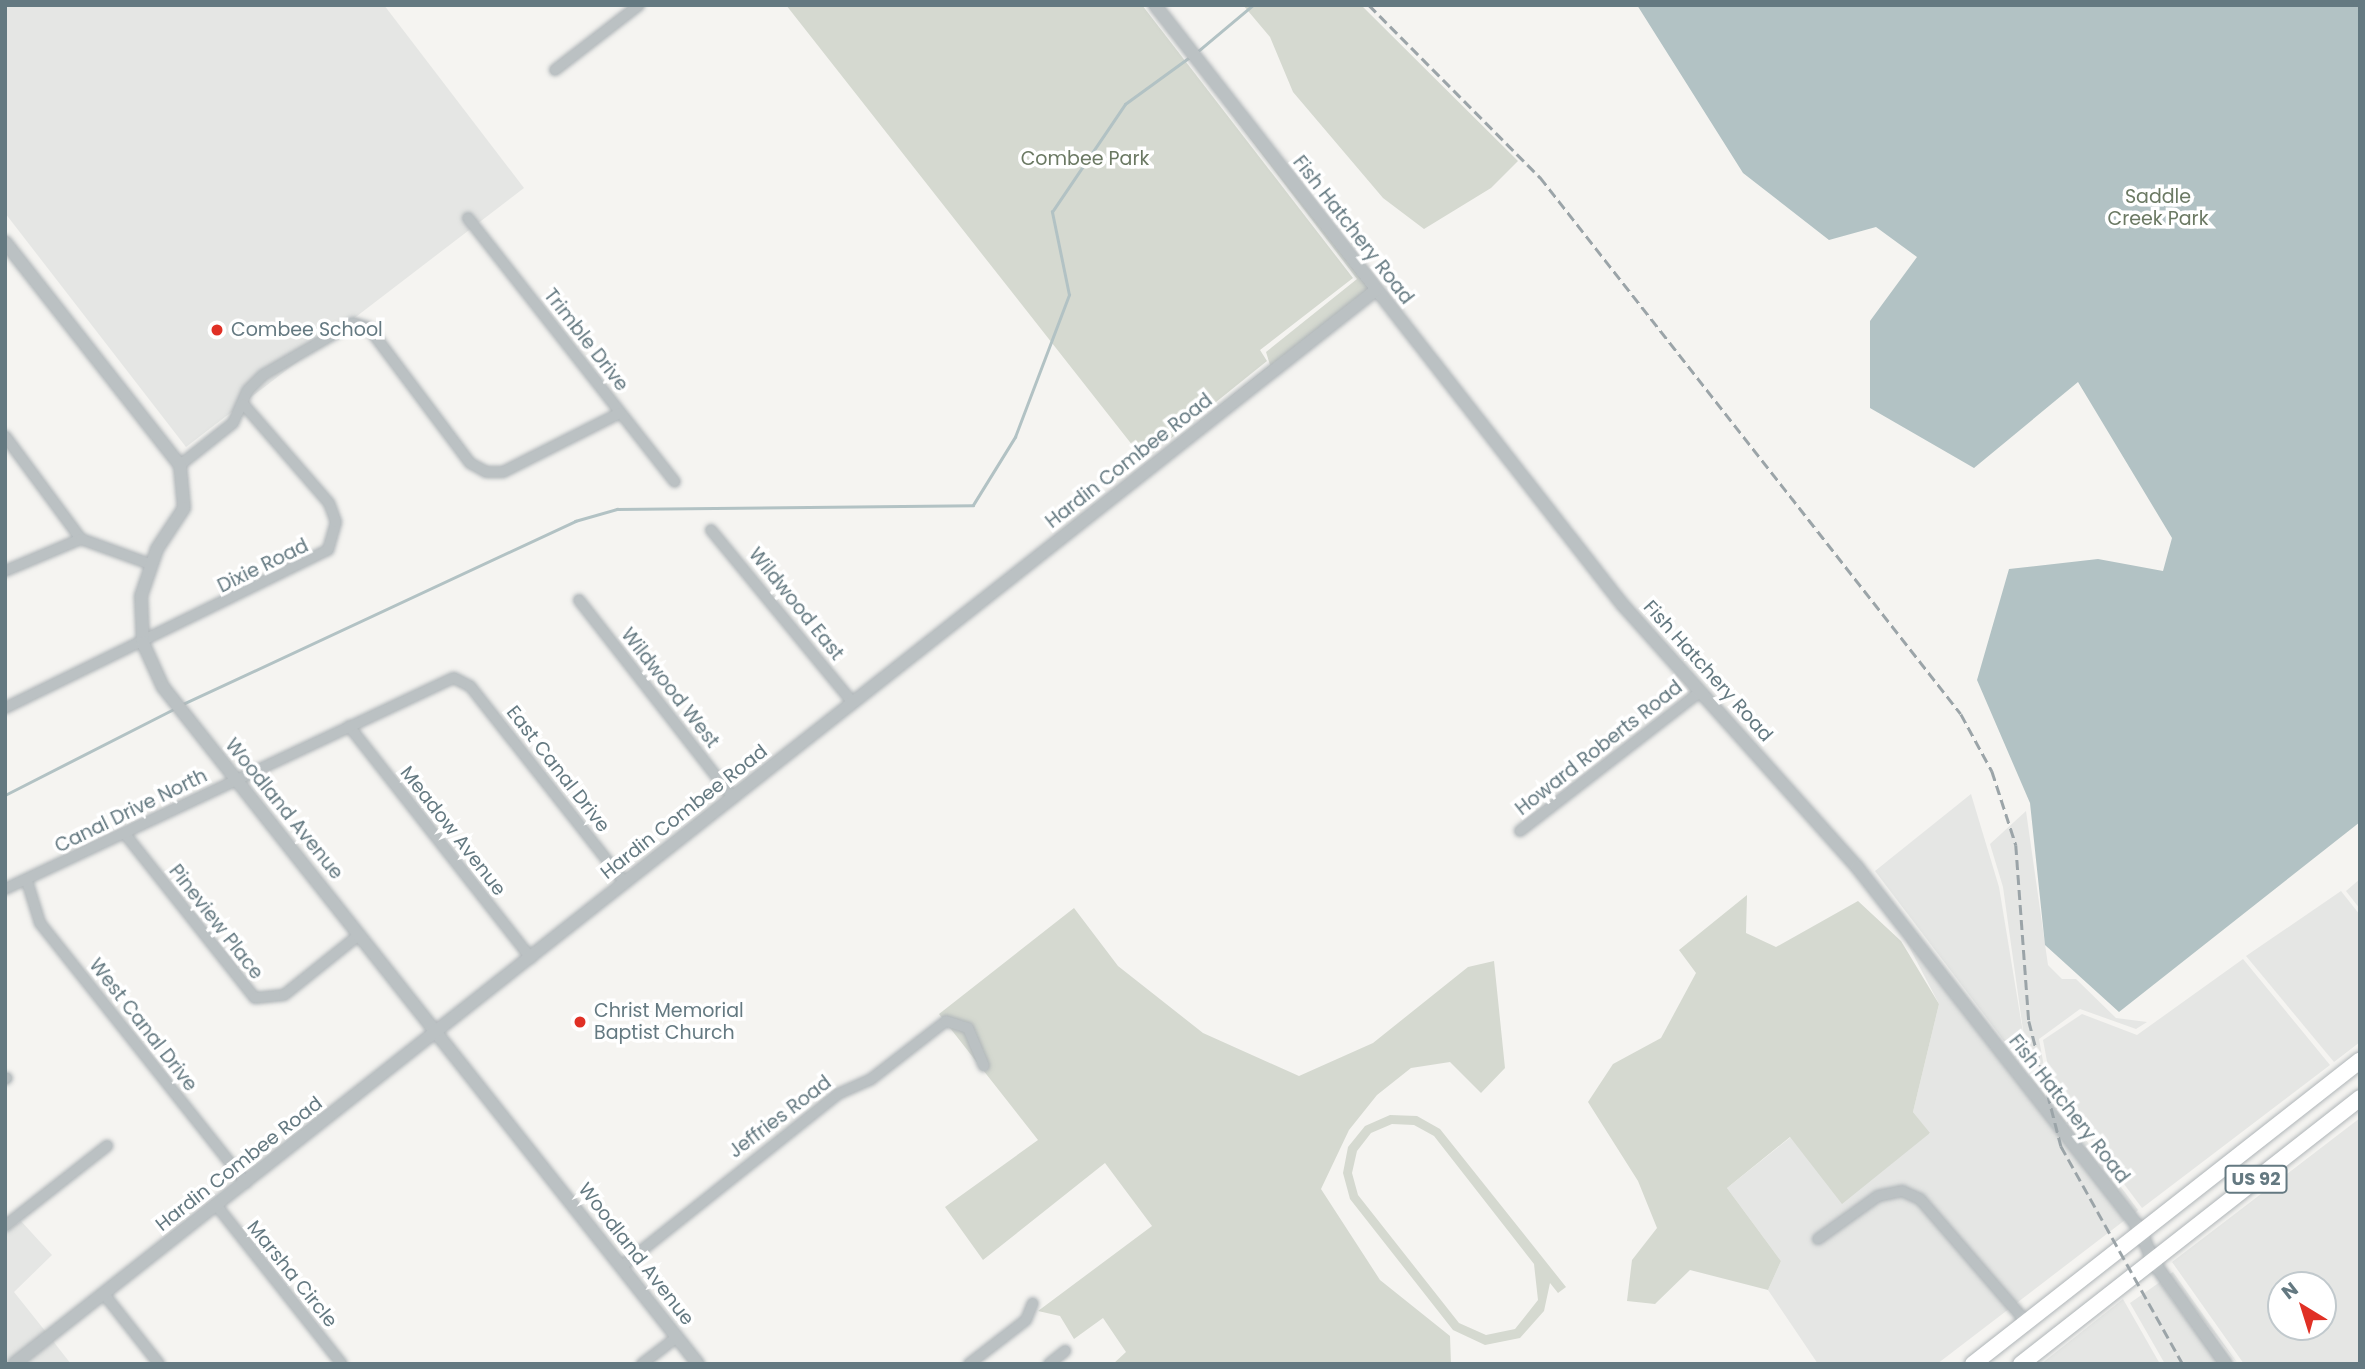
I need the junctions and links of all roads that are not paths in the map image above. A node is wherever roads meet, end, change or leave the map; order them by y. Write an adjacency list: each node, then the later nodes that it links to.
1 (639, 5): 3 (street)
2 (1155, 5): 6 (street, Fish Hatchery Road)
3 (555, 70)
4 (468, 218): 8 (street, Trimble Drive)
5 (5, 242): 10 (street)
6 (1376, 290): 19 (street, Fish Hatchery Road); 20 (street, Hardin Combee Road)
7 (244, 405): 8 (street); 10 (street); 17 (street, Dixie Road)
8 (620, 413): 11 (street, Trimble Drive)
9 (5, 436): 13 (street)
10 (180, 465): 14 (street, Woodland Avenue)
11 (675, 482)
12 (711, 530): 20 (street, Wildwood East)
13 (80, 539): 14 (street); 15 (street)
14 (150, 564): 17 (street, Woodland Avenue)
15 (5, 570)
16 (579, 600): 24 (street, Wildwood West)
17 (143, 643): 21 (street, Dixie Road); 23 (street, Woodland Avenue)
18 (461, 680): 22 (street, Canal Drive North); 28 (street, East Canal Drive)
19 (1700, 692): 25 (street, Howard Roberts Road); 41 (street, Fish Hatchery Road)
20 (853, 703): 24 (street, Hardin Combee Road)
21 (5, 708)
22 (349, 726): 23 (street, Canal Drive North); 31 (street, Meadow Avenue)
23 (236, 780): 26 (street, Canal Drive North); 30 (street, Woodland Avenue)
24 (733, 798): 28 (street, Hardin Combee Road)
25 (1520, 831)
26 (125, 834): 27 (street, Canal Drive North); 30 (street, Pineview Place)
27 (27, 881): 29 (street, Canal Drive North); 38 (street, West Canal Drive)
28 (625, 883): 31 (street, Hardin Combee Road)
29 (5, 889)
30 (359, 936): 32 (street, Woodland Avenue)
31 (531, 958): 32 (street, Hardin Combee Road)
32 (436, 1033): 38 (street, Hardin Combee Road); 44 (street, Woodland Avenue)
33 (2360, 1061): 35 (main road, US 92)
34 (984, 1066): 44 (street, Jeffries Road)
35 (2335, 1081): 36 (main road); 41 (main road, US 92)
36 (2356, 1101): 43 (main road, US 92)
37 (107, 1146): 40 (street)
38 (246, 1183): 39 (street, Hardin Combee Road)
39 (217, 1206): 45 (street, Hardin Combee Road); 52 (street, Marsha Circle)
40 (5, 1226)
41 (2141, 1231): 43 (street, Fish Hatchery Road); 47 (main road, US 92)
42 (1818, 1239): 47 (street)
43 (2152, 1260): 58 (main road, US 92); 59 (street, Fish Hatchery Road)
44 (622, 1266): 48 (street, Woodland Avenue)
45 (104, 1294): 50 (street, Hardin Combee Road); 51 (street)
46 (1033, 1303): 55 (street)
47 (2026, 1322): 57 (main road, US 92)
48 (677, 1337): 53 (street); 54 (street, Woodland Avenue)
49 (1065, 1351): 56 (street)
50 (14, 1364)
51 (159, 1364)
52 (342, 1364)
53 (642, 1364)
54 (698, 1364)
55 (969, 1364)
56 (1049, 1364)
57 (1973, 1364)
58 (2021, 1364)
59 (2226, 1364)

